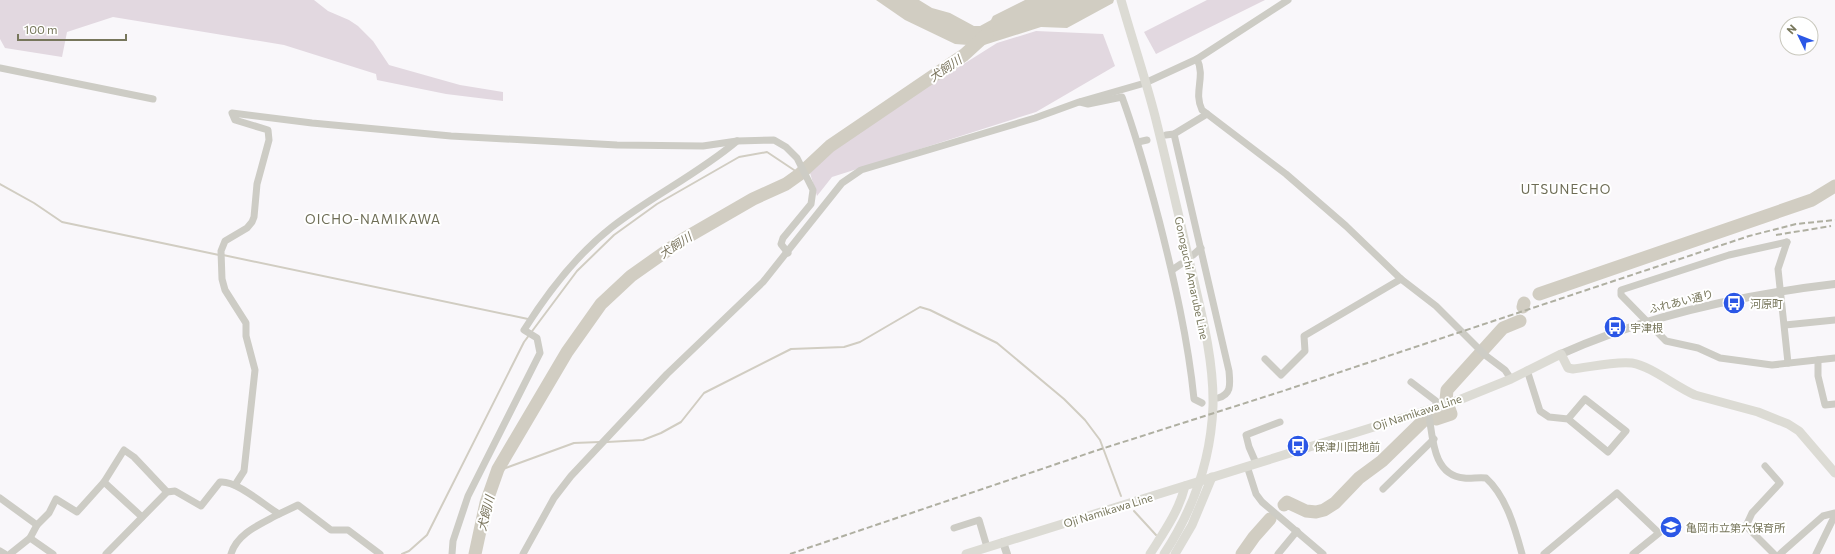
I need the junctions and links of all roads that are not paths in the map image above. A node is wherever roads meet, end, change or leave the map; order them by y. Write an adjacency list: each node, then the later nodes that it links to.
1 (1121, 0): 5 (main road, Gonoguchi Amarube Line)
2 (1288, 0): 3 (street)
3 (1197, 58): 5 (street); 8 (street)
4 (0, 68): 6 (street)
5 (1145, 83): 7 (street); 33 (main road, Gonoguchi Amarube Line)
6 (153, 99)
7 (1079, 102): 13 (street); 15 (street)
8 (1207, 114): 9 (street); 19 (street)
9 (1174, 134): 10 (street); 14 (street)
10 (1166, 135)
11 (1147, 140): 13 (street)
12 (737, 141): 15 (street); 45 (street); 66 (street)
13 (1138, 142): 18 (street)
14 (1201, 248): 16 (street); 33 (street)
15 (788, 253): 67 (street)
16 (1193, 255)
17 (1181, 264): 18 (street)
18 (1172, 270): 34 (street)
19 (1401, 279): 27 (street); 31 (street)
20 (1835, 284): 21 (street, ふれあい通り)
21 (1780, 290): 23 (street, ふれあい通り); 23 (street); 24 (street)
22 (1835, 320): 24 (street)
23 (1648, 321): 25 (street, ふれあい通り); 29 (street)
24 (1785, 325): 29 (street)
25 (1561, 354): 30 (main road, Oji Namikawa Line); 42 (main road)
26 (1835, 358): 28 (street)
27 (1265, 360)
28 (1818, 360): 29 (street); 35 (street)
29 (1788, 363)
30 (1527, 370): 31 (main road, Oji Namikawa Line); 37 (street)
31 (1511, 379): 36 (main road, Oji Namikawa Line)
32 (1412, 382): 36 (street)
33 (1215, 402): 71 (main road, Gonoguchi Amarube Line)
34 (1202, 403)
35 (1835, 404)
36 (1435, 408): 39 (street); 40 (main road, Oji Namikawa Line)
37 (1568, 419): 37 (street)
38 (1280, 422): 40 (street)
39 (1434, 439): 47 (street); 75 (street)
40 (1251, 464): 43 (main road, Oji Namikawa Line); 55 (street)
41 (1765, 466): 78 (street)
42 (1835, 473)
43 (1212, 477): 46 (main road, Oji Namikawa Line); 72 (main road)
44 (104, 482): 48 (street); 52 (street); 53 (street)
45 (235, 485): 48 (street); 50 (street)
46 (1185, 486): 57 (main road, Oji Namikawa Line); 70 (main road)
47 (1383, 488)
48 (167, 492): 52 (street)
49 (0, 498): 53 (street)
50 (279, 514): 64 (street); 65 (street)
51 (1835, 514): 79 (street); 80 (street)
52 (142, 517): 63 (street)
53 (37, 525): 56 (street)
54 (954, 528): 58 (street)
55 (1297, 531): 73 (street); 74 (street)
56 (30, 538): 61 (street); 62 (street)
57 (1003, 542): 58 (main road, Oji Namikawa Line); 69 (street)
58 (987, 548): 68 (main road, Oji Namikawa Line)
59 (0, 551): 60 (street)
60 (5, 554)
61 (10, 554)
62 (53, 554)
63 (106, 554)
64 (231, 554)
65 (380, 554)
66 (452, 554)
67 (523, 554)
68 (966, 554)
69 (1007, 554)
70 (1150, 554)
71 (1164, 554)
72 (1175, 554)
73 (1278, 554)
74 (1323, 554)
75 (1522, 554)
76 (1544, 554): 77 (street)
77 (1633, 554)
78 (1774, 554)
79 (1780, 554)
80 (1816, 554)

